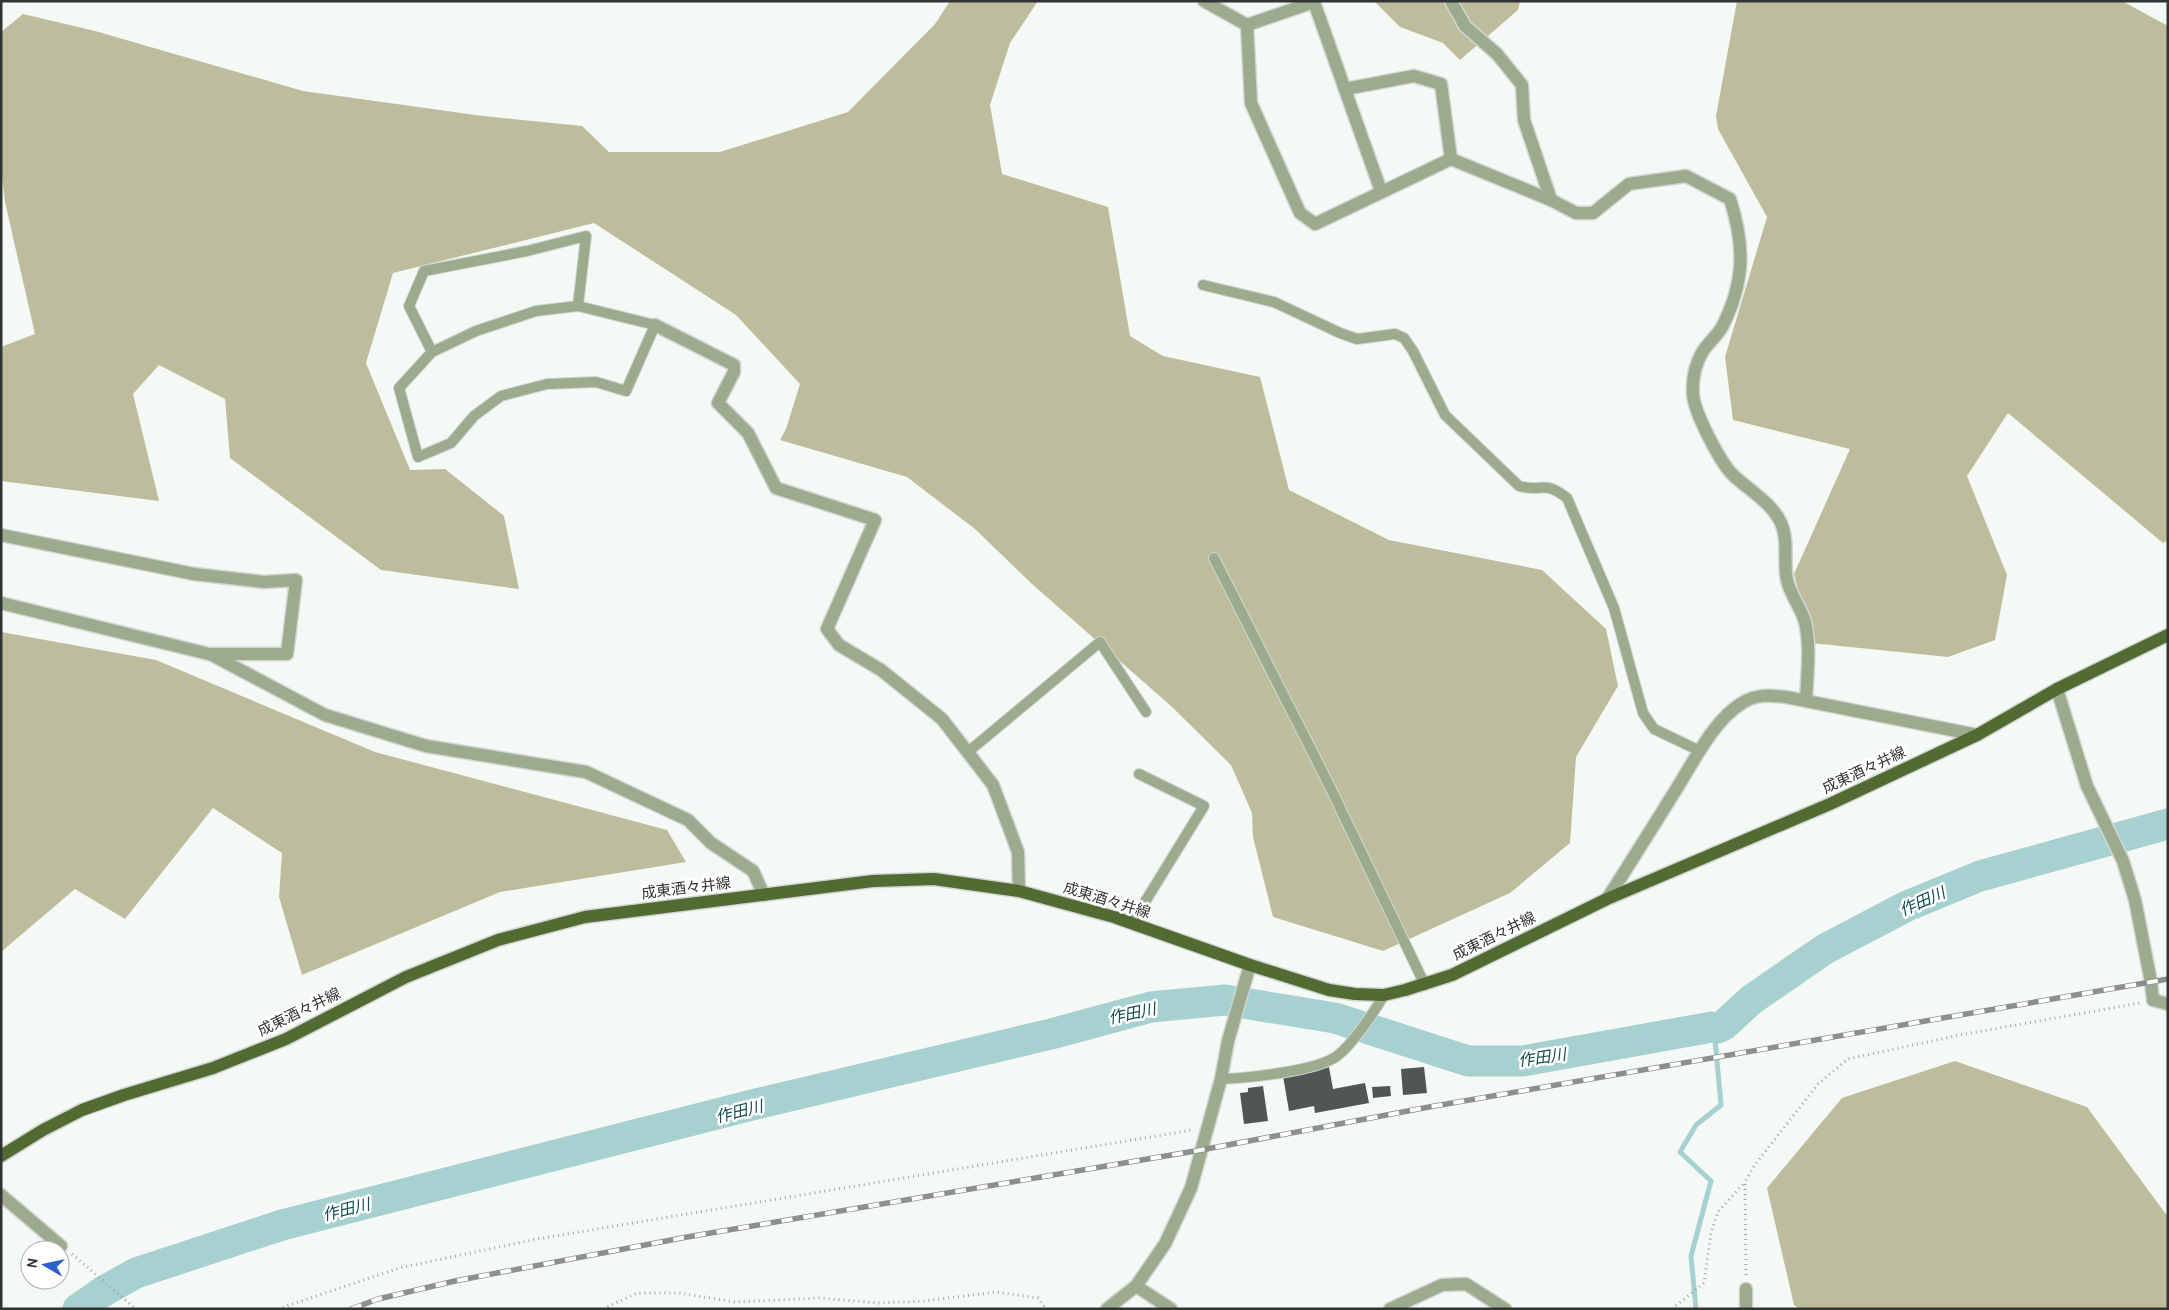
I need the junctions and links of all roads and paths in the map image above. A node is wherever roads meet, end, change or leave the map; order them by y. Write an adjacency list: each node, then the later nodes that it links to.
1 (1204, 1): 3 (street)
2 (1451, 1): 7 (street)
3 (1247, 25): 4 (street); 6 (street)
4 (1345, 89): 5 (street); 6 (street)
5 (1451, 158): 6 (street); 7 (street)
6 (1381, 191)
7 (1551, 200): 18 (street)
8 (1203, 285): 22 (lane)
9 (578, 306): 10 (lane); 11 (lane); 11 (lane)
10 (655, 325): 11 (lane); 21 (street)
11 (432, 352)
12 (1, 535): 16 (street)
13 (1214, 558): 29 (lane)
14 (1, 603): 16 (street)
15 (2168, 635): 17 (main road, 成東酒々井線)
16 (209, 654): 25 (street)
17 (2057, 689): 20 (main road, 成東酒々井線); 31 (street)
18 (1806, 701): 20 (street); 22 (street)
19 (1146, 712): 21 (lane)
20 (1977, 735): 26 (main road, 成東酒々井線)
21 (968, 752): 24 (street)
22 (1700, 752): 26 (street)
23 (1139, 774): 27 (lane)
24 (1019, 891): 25 (main road, 成東酒々井線); 27 (main road, 成東酒々井線)
25 (764, 895): 35 (main road, 成東酒々井線)
26 (1607, 899): 29 (main road, 成東酒々井線)
27 (1132, 923): 28 (main road, 成東酒々井線)
28 (1250, 965): 30 (main road, 成東酒々井線); 33 (street)
29 (1425, 985): 30 (main road, 成東酒々井線)
30 (1384, 995): 33 (lane)
31 (2153, 1000): 32 (street); 36 (path)
32 (2168, 1004)
33 (1221, 1080): 34 (street)
34 (1206, 1128): 40 (street); 43 (path)
35 (1, 1156)
36 (1745, 1182): 41 (path); 50 (path)
37 (1, 1195): 38 (street)
38 (55, 1240)
39 (70, 1253): 42 (path)
40 (1136, 1286): 46 (street); 47 (street)
41 (1746, 1289): 51 (street)
42 (136, 1309)
43 (278, 1309)
44 (603, 1309): 45 (path)
45 (1046, 1309)
46 (1107, 1309)
47 (1171, 1309)
48 (1390, 1309): 49 (street)
49 (1505, 1309)
50 (1672, 1309)
51 (1746, 1309)

